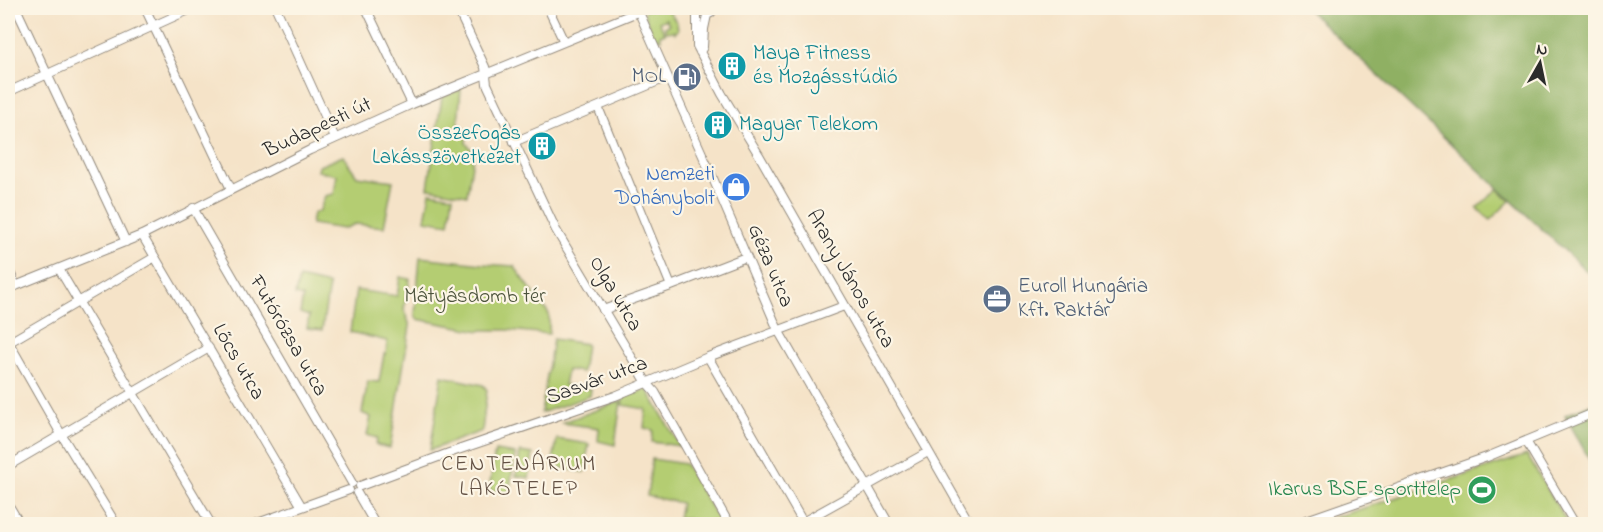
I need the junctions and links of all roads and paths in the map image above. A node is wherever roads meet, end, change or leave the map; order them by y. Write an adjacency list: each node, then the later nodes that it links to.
1 (16, 8): 16 (street)
2 (145, 8): 13 (street)
3 (193, 8): 13 (street)
4 (276, 8): 22 (street)
5 (366, 8): 20 (street)
6 (457, 8): 17 (street, Olga utca)
7 (548, 8): 14 (street)
8 (680, 8): 11 (street)
9 (714, 8): 12 (street)
10 (641, 9): 14 (street, Budapesti út); 18 (street, Géza utca)
11 (694, 10): 12 (street); 15 (street, Arany János utca)
12 (707, 15): 15 (street)
13 (154, 26): 16 (street); 24 (street)
14 (564, 42): 17 (street, Budapesti út)
15 (700, 52): 35 (street, Arany János utca)
16 (47, 74): 19 (street); 27 (street)
17 (486, 74): 20 (street, Budapesti út); 23 (street, Olga utca)
18 (668, 78): 21 (street); 29 (street, Géza utca)
19 (8, 92)
20 (412, 104): 22 (street, Budapesti út)
21 (598, 107): 23 (street); 32 (street)
22 (336, 138): 24 (street, Budapesti út)
23 (514, 142): 36 (street, Olga utca)
24 (231, 189): 25 (street, Budapesti út)
25 (193, 208): 26 (street, Budapesti út); 49 (street, Futórózsa utca)
26 (142, 235): 27 (street, Budapesti út); 28 (street, Lőcs utca)
27 (126, 243): 31 (street, Budapesti út)
28 (155, 257): 34 (street); 39 (street, Lőcs utca)
29 (746, 257): 32 (street); 37 (street, Géza utca)
30 (8, 268): 33 (street)
31 (59, 269): 33 (street, Budapesti út); 34 (street)
32 (671, 286): 36 (street)
33 (12, 287)
34 (79, 300): 38 (street); 42 (street)
35 (844, 306): 37 (street, Sasvár utca); 46 (street, Arany János utca)
36 (603, 310): 41 (street, Olga utca)
37 (778, 330): 40 (street, Sasvár utca); 48 (street, Géza utca)
38 (8, 343): 44 (street)
39 (208, 348): 42 (street); 51 (street, Lőcs utca)
40 (708, 357): 41 (street, Sasvár utca); 54 (street)
41 (647, 383): 49 (street, Sasvár utca); 61 (street, Olga utca)
42 (132, 393): 44 (street); 57 (street)
43 (1596, 412): 45 (street)
44 (61, 434): 47 (street); 56 (street)
45 (1526, 441): 53 (street); 65 (street)
46 (928, 452): 48 (street); 63 (street, Arany János utca)
47 (8, 466)
48 (867, 486): 54 (street); 62 (street, Géza utca)
49 (355, 488): 51 (street, Sasvár utca); 60 (street, Futórózsa utca)
50 (8, 504): 55 (street)
51 (302, 507): 52 (street, Sasvár utca)
52 (282, 514): 58 (street, Sasvár utca); 59 (street)
53 (1318, 521): 64 (street)
54 (802, 524)
55 (20, 525)
56 (116, 525)
57 (211, 525)
58 (255, 525)
59 (288, 525)
60 (375, 525)
61 (729, 525)
62 (889, 525)
63 (970, 525)
64 (1295, 525)
65 (1575, 525)

